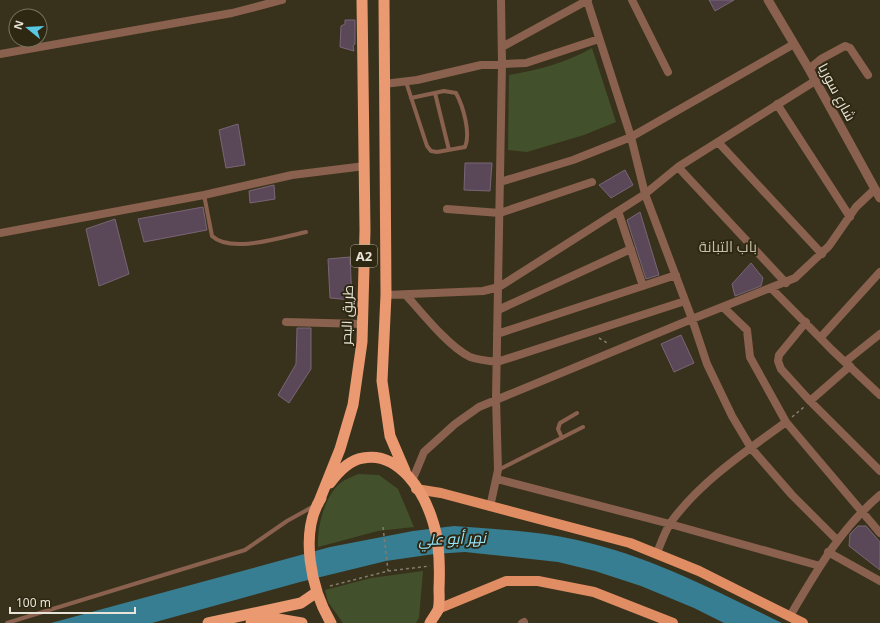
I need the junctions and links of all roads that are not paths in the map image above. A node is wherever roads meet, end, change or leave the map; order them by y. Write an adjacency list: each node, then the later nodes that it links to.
1 (282, 0): 11 (street)
2 (362, 0): 25 (highway, طريق البحر / A2)
3 (384, 0): 18 (highway, A2)
4 (501, 0): 10 (street)
5 (587, 0): 8 (street); 10 (street)
6 (632, 0): 14 (street)
7 (768, 0): 9 (street, شارع سوريا)
8 (600, 38): 12 (street); 22 (street)
9 (794, 44): 13 (street, شارع سوريا); 22 (street)
10 (502, 47): 12 (street)
11 (0, 54)
12 (502, 64): 17 (street); 27 (street)
13 (809, 69): 15 (street); 16 (street, شارع سوريا)
14 (668, 72)
15 (868, 75)
16 (815, 81): 21 (street); 29 (street, شارع سوريا)
17 (406, 82): 18 (street); 20 (lane)
18 (384, 84): 47 (highway, A2)
19 (435, 93): 20 (lane); 24 (lane); 24 (lane)
20 (411, 98): 24 (lane)
21 (777, 104): 23 (street); 36 (street)
22 (631, 137): 27 (street); 30 (street)
23 (718, 142): 26 (street); 40 (street)
24 (449, 150)
25 (365, 166): 31 (street); 55 (highway, طريق البحر / A2)
26 (678, 167): 30 (street); 43 (street)
27 (500, 182): 35 (street)
28 (592, 182): 35 (street)
29 (874, 190): 32 (street, شارع سوريا); 36 (street)
30 (646, 194): 34 (street); 42 (street)
31 (204, 195): 37 (lane); 38 (street)
32 (880, 198)
33 (447, 209): 35 (street)
34 (618, 211): 39 (street); 45 (street)
35 (500, 213): 45 (street)
36 (850, 217): 40 (street)
37 (306, 232)
38 (0, 233)
39 (631, 249): 44 (street); 51 (street)
40 (822, 254): 43 (street)
41 (880, 272): 58 (street)
42 (676, 275): 44 (street); 49 (street)
43 (786, 283): 46 (street)
44 (643, 286): 56 (street)
45 (499, 287): 48 (street); 51 (street)
46 (772, 288): 50 (street); 54 (street)
47 (386, 296): 48 (street); 70 (highway, A2)
48 (406, 296): 59 (street)
49 (685, 301): 52 (street); 59 (street)
50 (723, 307): 52 (street); 65 (street)
51 (498, 310): 56 (street)
52 (692, 318): 62 (street); 68 (street)
53 (286, 322): 55 (street)
54 (806, 322): 58 (street); 63 (street)
55 (363, 324): 75 (highway, طريق البحر / A2)
56 (497, 334): 59 (street)
57 (880, 334): 60 (street)
58 (821, 337): 60 (street)
59 (497, 362): 62 (street)
60 (847, 364): 61 (street); 63 (street)
61 (880, 395)
62 (496, 398): 69 (street); 73 (street)
63 (810, 402): 71 (street)
64 (577, 413): 67 (lane)
65 (786, 422): 68 (street); 77 (street)
66 (583, 427): 67 (lane)
67 (562, 438): 69 (lane)
68 (751, 448): 78 (street); 80 (street)
69 (498, 470): 72 (street)
70 (405, 471): 73 (highway, A2); 75 (highway, A2)
71 (880, 471)
72 (497, 479): 76 (street); 78 (street)
73 (414, 485): 76 (main road); 86 (highway, A2)
74 (880, 495): 77 (street)
75 (318, 504): 85 (highway, A2); 88 (lane)
76 (490, 507): 82 (main road)
77 (862, 510): 79 (street); 80 (street)
78 (670, 524): 82 (street); 83 (street)
79 (880, 533)
80 (837, 540): 81 (street)
81 (828, 552): 83 (street); 84 (street)
82 (657, 553): 87 (main road)
83 (820, 566): 87 (street)
84 (880, 581)
85 (317, 592): 89 (highway); 92 (highway, A2)
86 (438, 609): 93 (highway, A2); 94 (main road)
87 (790, 616): 95 (main road)
88 (7, 623)
89 (208, 623)
90 (251, 623): 91 (highway)
91 (302, 623)
92 (331, 623)
93 (430, 623)
94 (673, 623)
95 (803, 623)

